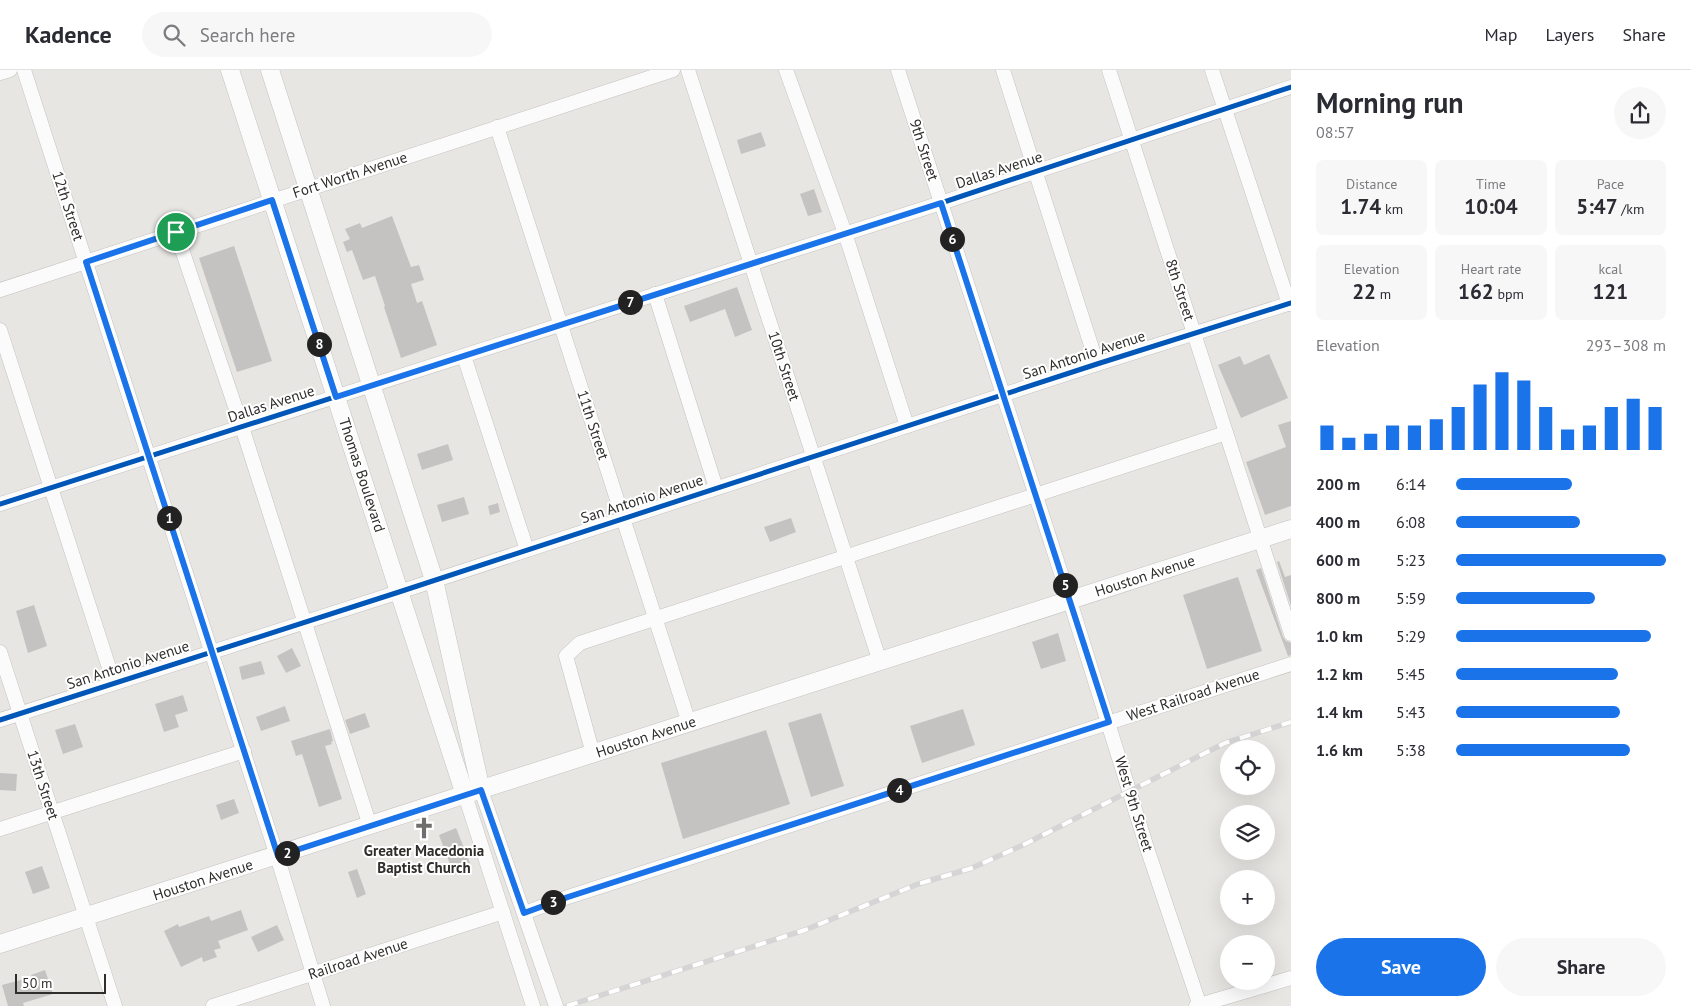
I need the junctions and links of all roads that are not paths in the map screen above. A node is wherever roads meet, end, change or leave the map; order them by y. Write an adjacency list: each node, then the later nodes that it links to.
1 (10, 70): 12 (street)
2 (24, 70): 23 (street, 12th Street)
3 (230, 70): 19 (main road, Thomas Boulevard)
4 (270, 70): 18 (main road)
5 (673, 70): 15 (street, Fort Worth Avenue)
6 (688, 70): 24 (street, 10th Street)
7 (786, 70): 22 (street)
8 (898, 70): 20 (street, 9th Street)
9 (1003, 70): 17 (street)
10 (1109, 70): 16 (street, 8th Street)
11 (1212, 70): 14 (street)
12 (0, 73)
13 (1291, 87): 14 (street, Dallas Avenue)
14 (1225, 108): 16 (street, Dallas Avenue); 27 (street)
15 (497, 127): 18 (street, Fort Worth Avenue); 28 (street, 11th Street)
16 (1131, 140): 17 (street, Dallas Avenue); 30 (street, 8th Street)
17 (1036, 171): 20 (street, Dallas Avenue); 32 (street)
18 (308, 188): 19 (street, Fort Worth Avenue); 33 (main road)
19 (272, 200): 21 (street, Fort Worth Avenue); 35 (main road, Thomas Boulevard)
20 (941, 203): 22 (street, Dallas Avenue); 34 (street, 9th Street)
21 (176, 232): 23 (street, Fort Worth Avenue); 37 (street)
22 (845, 233): 24 (street, Dallas Avenue); 36 (street)
23 (86, 262): 25 (street, Fort Worth Avenue); 39 (street, 12th Street)
24 (751, 263): 26 (street, Dallas Avenue); 40 (street, 10th Street)
25 (0, 290)
26 (655, 294): 28 (street, Dallas Avenue); 42 (street)
27 (1290, 304): 30 (street, San Antonio Avenue)
28 (560, 325): 31 (street, Dallas Avenue); 45 (street, 11th Street)
29 (0, 330): 41 (street)
30 (1194, 333): 32 (street, San Antonio Avenue); 38 (street, 8th Street)
31 (464, 356): 33 (street, Dallas Avenue); 48 (street)
32 (1097, 364): 34 (street, San Antonio Avenue)
33 (371, 385): 35 (street, Dallas Avenue); 50 (main road)
34 (1003, 395): 36 (street, San Antonio Avenue); 43 (street, 9th Street)
35 (336, 397): 37 (street, Dallas Avenue); 51 (main road, Thomas Boulevard)
36 (907, 426): 40 (street, San Antonio Avenue)
37 (242, 427): 39 (street, Dallas Avenue); 54 (street)
38 (1226, 433): 43 (street); 47 (street, 8th Street)
39 (149, 456): 41 (street, Dallas Avenue); 57 (street, 12th Street)
40 (814, 456): 42 (street, San Antonio Avenue); 49 (street, 10th Street)
41 (52, 488): 44 (street, Dallas Avenue); 60 (street)
42 (716, 488): 45 (street, San Antonio Avenue)
43 (1035, 495): 49 (street); 52 (street, 9th Street)
44 (0, 504)
45 (623, 518): 48 (street, San Antonio Avenue); 53 (street, 11th Street)
46 (1291, 529): 47 (main road, Houston Avenue)
47 (1260, 539): 52 (main road, Houston Avenue); 55 (street, 8th Street)
48 (527, 550): 50 (street, San Antonio Avenue)
49 (846, 556): 53 (street); 58 (street, 10th Street)
50 (434, 580): 51 (street, San Antonio Avenue); 67 (main road)
51 (400, 592): 54 (street, San Antonio Avenue); 67 (main road, Thomas Boulevard)
52 (1070, 601): 58 (main road, Houston Avenue); 63 (street, West 9th Street)
53 (655, 618): 64 (street, 11th Street); 66 (street)
54 (304, 622): 57 (street, San Antonio Avenue); 69 (street)
55 (1291, 634)
56 (0, 652): 61 (street, 13th Street)
57 (212, 652): 60 (street, San Antonio Avenue); 65 (street, 12th Street)
58 (880, 662): 64 (main road, Houston Avenue)
59 (1291, 664): 63 (street, West Railroad Avenue)
60 (114, 683): 61 (street, San Antonio Avenue)
61 (20, 713): 62 (street, San Antonio Avenue); 68 (street, 13th Street)
62 (0, 720)
63 (1109, 722): 73 (street, West Railroad Avenue); 83 (street, West 9th Street)
64 (689, 723): 66 (main road, Houston Avenue)
65 (244, 752): 68 (street); 71 (street, 12th Street)
66 (593, 754): 67 (main road, Houston Avenue)
67 (473, 793): 69 (main road, Houston Avenue); 72 (street); 73 (street)
68 (52, 813): 70 (street); 74 (street, 13th Street)
69 (370, 826): 71 (main road, Houston Avenue)
70 (0, 828)
71 (278, 856): 74 (main road, Houston Avenue); 76 (street, 12th Street)
72 (503, 912): 76 (street, Railroad Avenue); 81 (street)
73 (524, 913): 82 (street)
74 (86, 917): 75 (main road, Houston Avenue); 78 (street, 13th Street)
75 (0, 944)
76 (313, 973): 79 (street, Railroad Avenue); 80 (street, 12th Street)
77 (1291, 978): 83 (street)
78 (115, 1006)
79 (213, 1006)
80 (323, 1006)
81 (533, 1006)
82 (556, 1006)
83 (1198, 1006)

